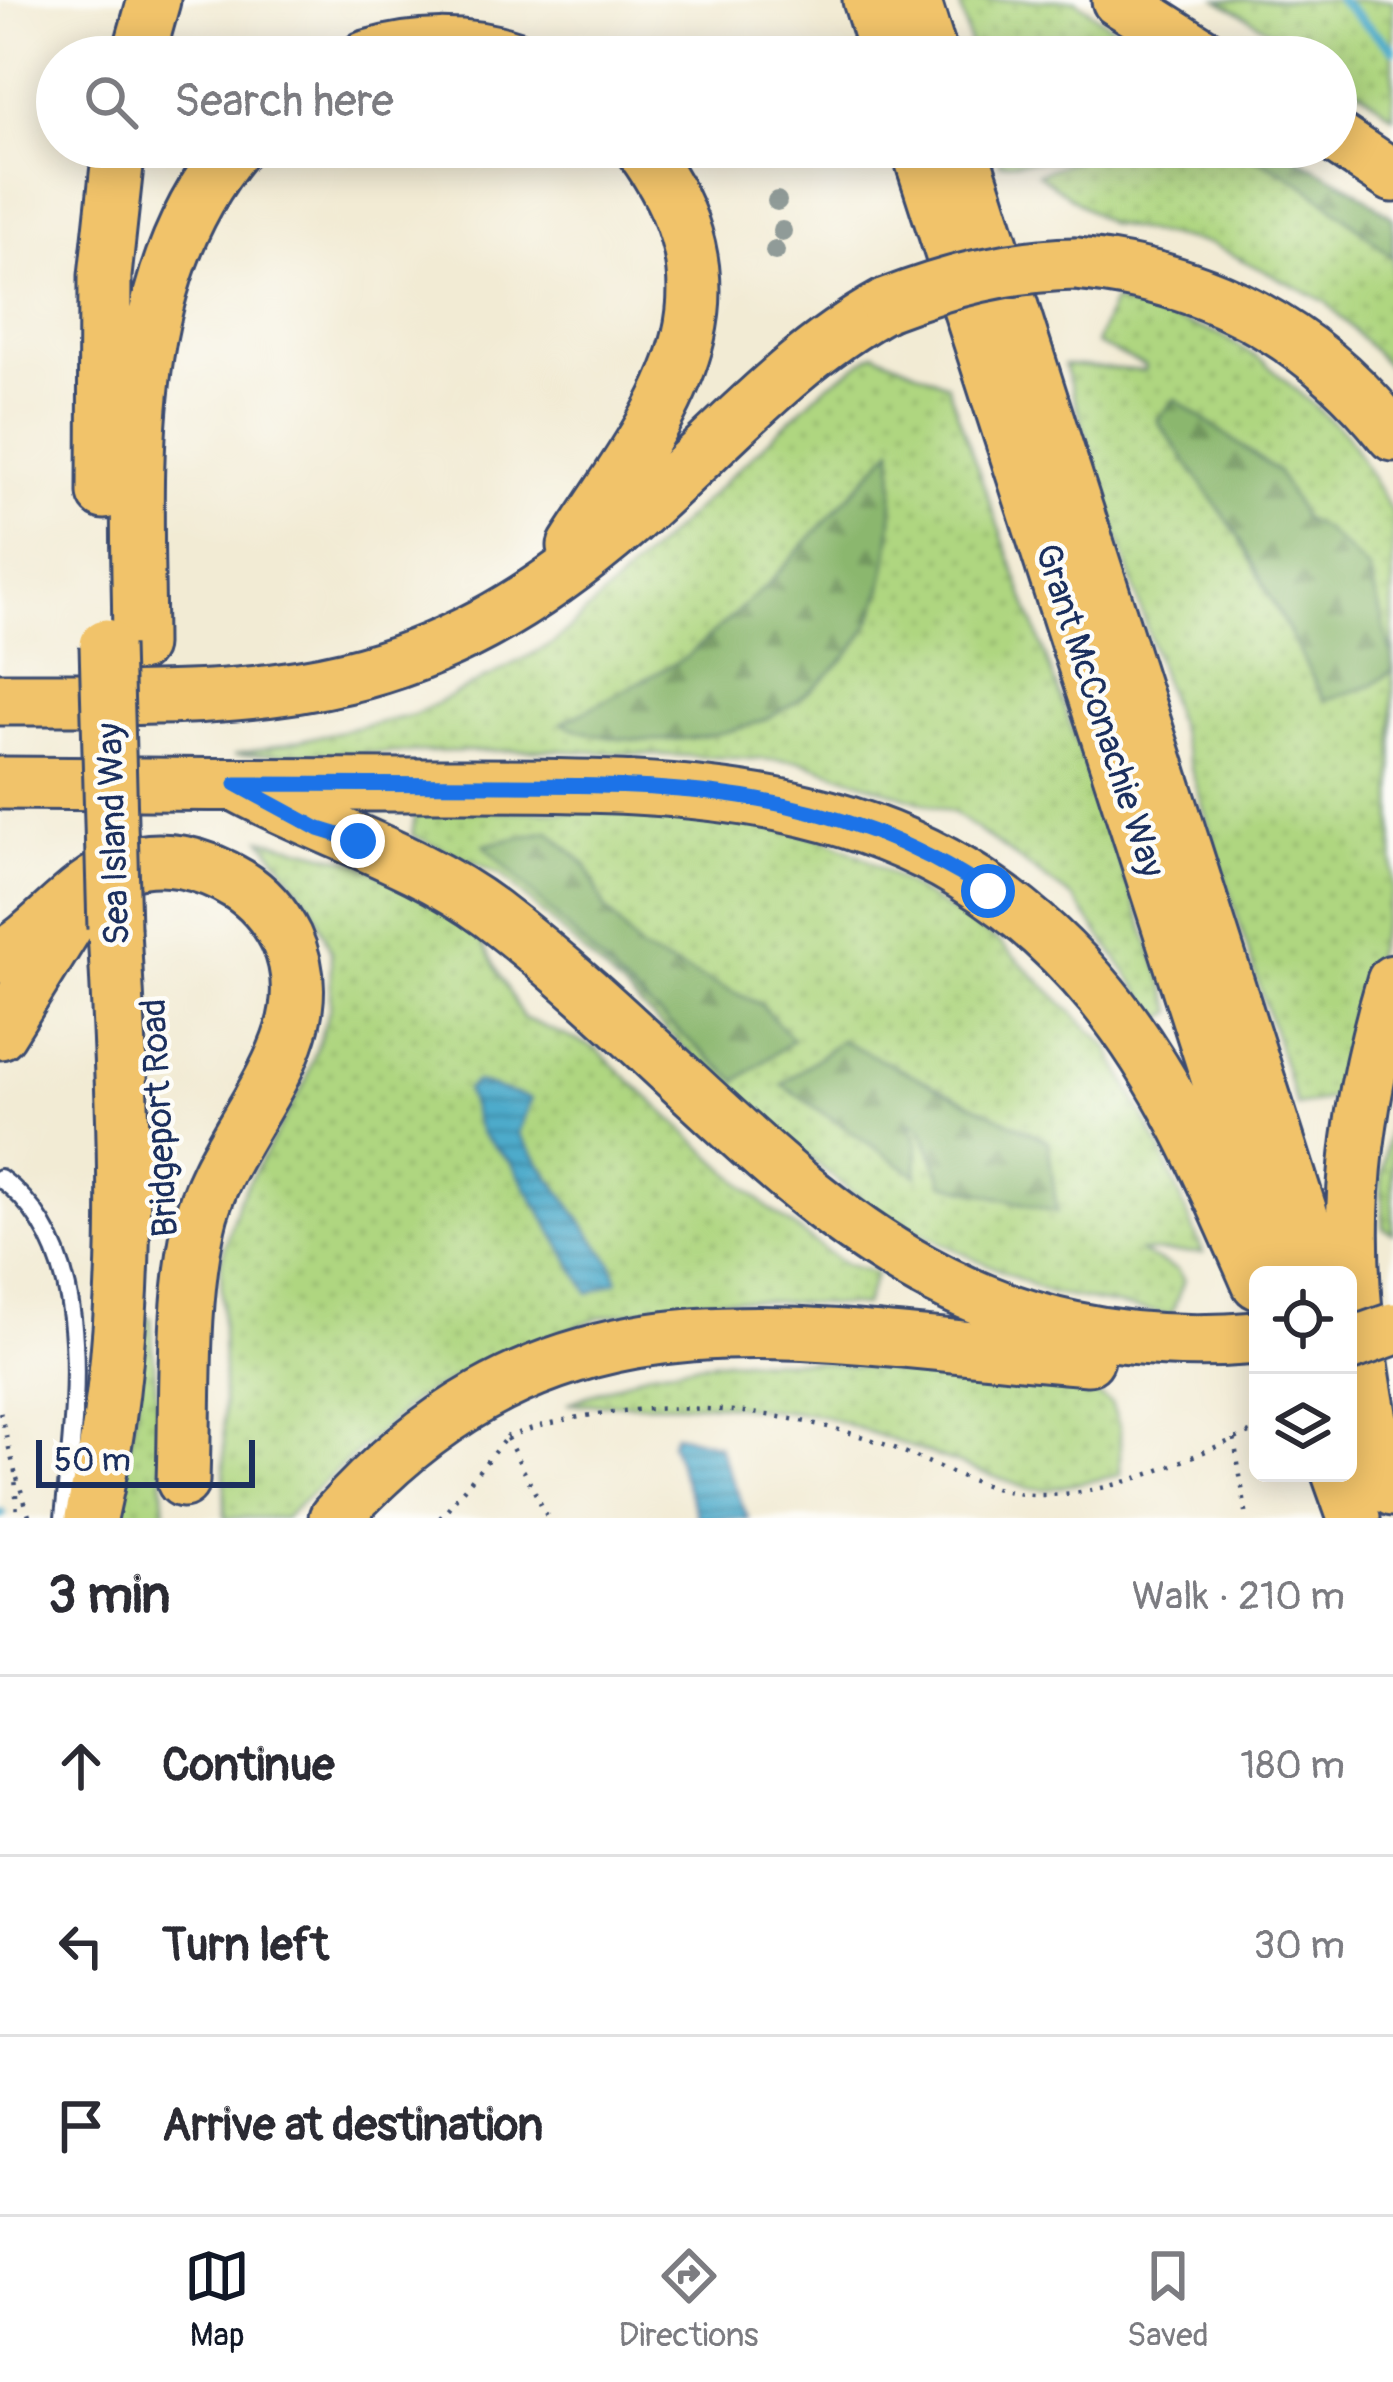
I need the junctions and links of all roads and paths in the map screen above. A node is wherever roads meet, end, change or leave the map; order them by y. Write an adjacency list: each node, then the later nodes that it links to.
1 (154, 0): 5 (main road)
2 (869, 0): 6 (main road)
3 (914, 0): 7 (main road)
4 (1118, 0): 8 (main road)
5 (144, 36)
6 (880, 36)
7 (925, 36)
8 (1175, 36)
9 (1357, 152): 15 (main road)
10 (117, 168): 18 (main road, Sea Island Way)
11 (222, 168): 18 (main road)
12 (653, 168): 17 (main road)
13 (924, 168): 31 (main road, Grant McConachie Way)
14 (968, 168): 32 (main road, Grant McConachie Way)
15 (1393, 176)
16 (1393, 435): 17 (main road, bridge)
17 (550, 582): 21 (main road)
18 (123, 645): 25 (main road, Sea Island Way, bridge)
19 (0, 674): 21 (main road)
20 (0, 699): 21 (main road)
21 (72, 699)
22 (0, 783): 23 (main road)
23 (236, 784): 30 (main road); 37 (main road)
24 (95, 881): 26 (main road); 28 (main road); 45 (main road)
25 (131, 929): 45 (main road, Bridgeport Road); 49 (main road, Sea Island Way)
26 (0, 957)
27 (1393, 981): 43 (main road)
28 (0, 1033)
29 (0, 1178): 48 (lane)
30 (1250, 1266)
31 (1277, 1266)
32 (1318, 1266)
33 (1393, 1320): 34 (main road)
34 (1357, 1326)
35 (1393, 1329): 36 (main road, bridge)
36 (1357, 1342)
37 (1225, 1356): 50 (main road)
38 (1350, 1374): 43 (main road)
39 (0, 1412): 44 (path)
40 (1249, 1433): 42 (path)
41 (506, 1437): 42 (path); 51 (path); 52 (path)
42 (1234, 1439): 53 (path)
43 (1369, 1470): 54 (main road)
44 (15, 1472): 46 (path); 47 (path)
45 (184, 1499)
46 (17, 1518)
47 (30, 1518)
48 (64, 1518)
49 (92, 1518)
50 (335, 1518)
51 (440, 1518)
52 (548, 1518)
53 (1247, 1518)
54 (1354, 1518)

